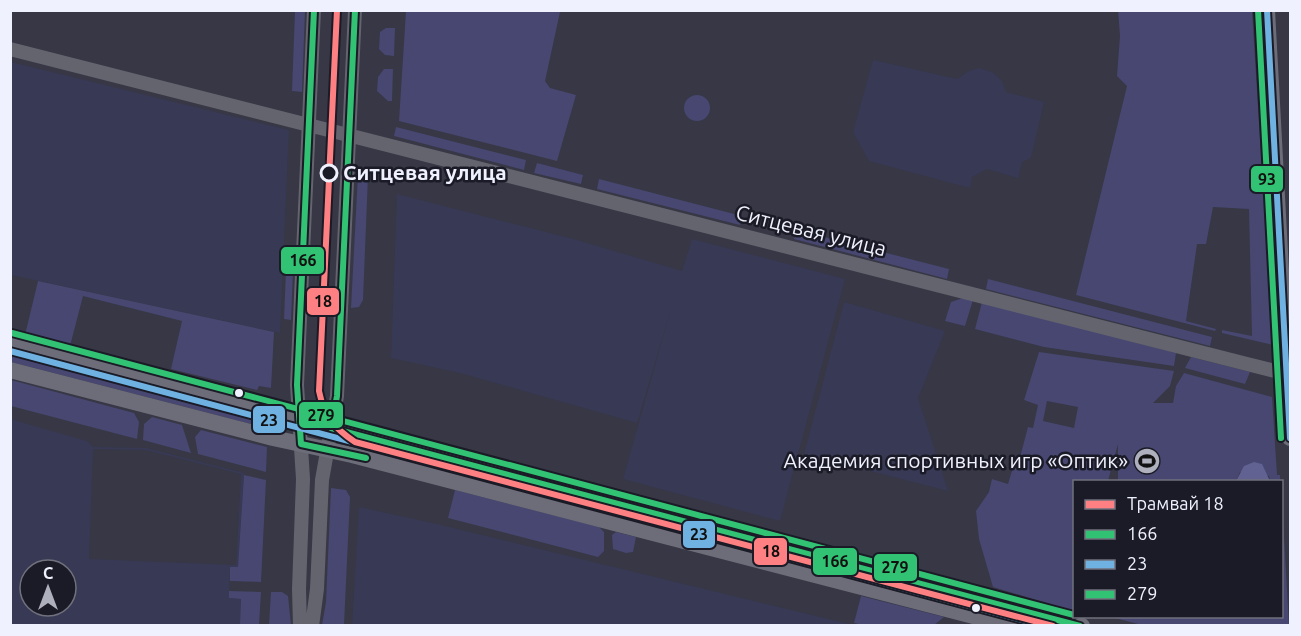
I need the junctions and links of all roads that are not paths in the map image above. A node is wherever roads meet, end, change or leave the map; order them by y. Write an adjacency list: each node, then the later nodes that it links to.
1 (314, 10): 5 (street)
2 (355, 10): 6 (street)
3 (1268, 10): 9 (main road)
4 (10, 49): 5 (street, Ситцевая улица)
5 (309, 124): 6 (street, Ситцевая улица); 10 (street)
6 (349, 134): 9 (street, Ситцевая улица); 11 (street)
7 (10, 342): 10 (main road)
8 (10, 370): 13 (main road)
9 (1287, 371): 12 (main road)
10 (299, 417): 11 (main road); 13 (street)
11 (331, 428): 14 (street); 18 (main road)
12 (1290, 438)
13 (300, 444): 14 (main road); 15 (street)
14 (327, 449): 16 (street); 17 (main road)
15 (300, 626)
16 (312, 626)
17 (1012, 626)
18 (1082, 626)

